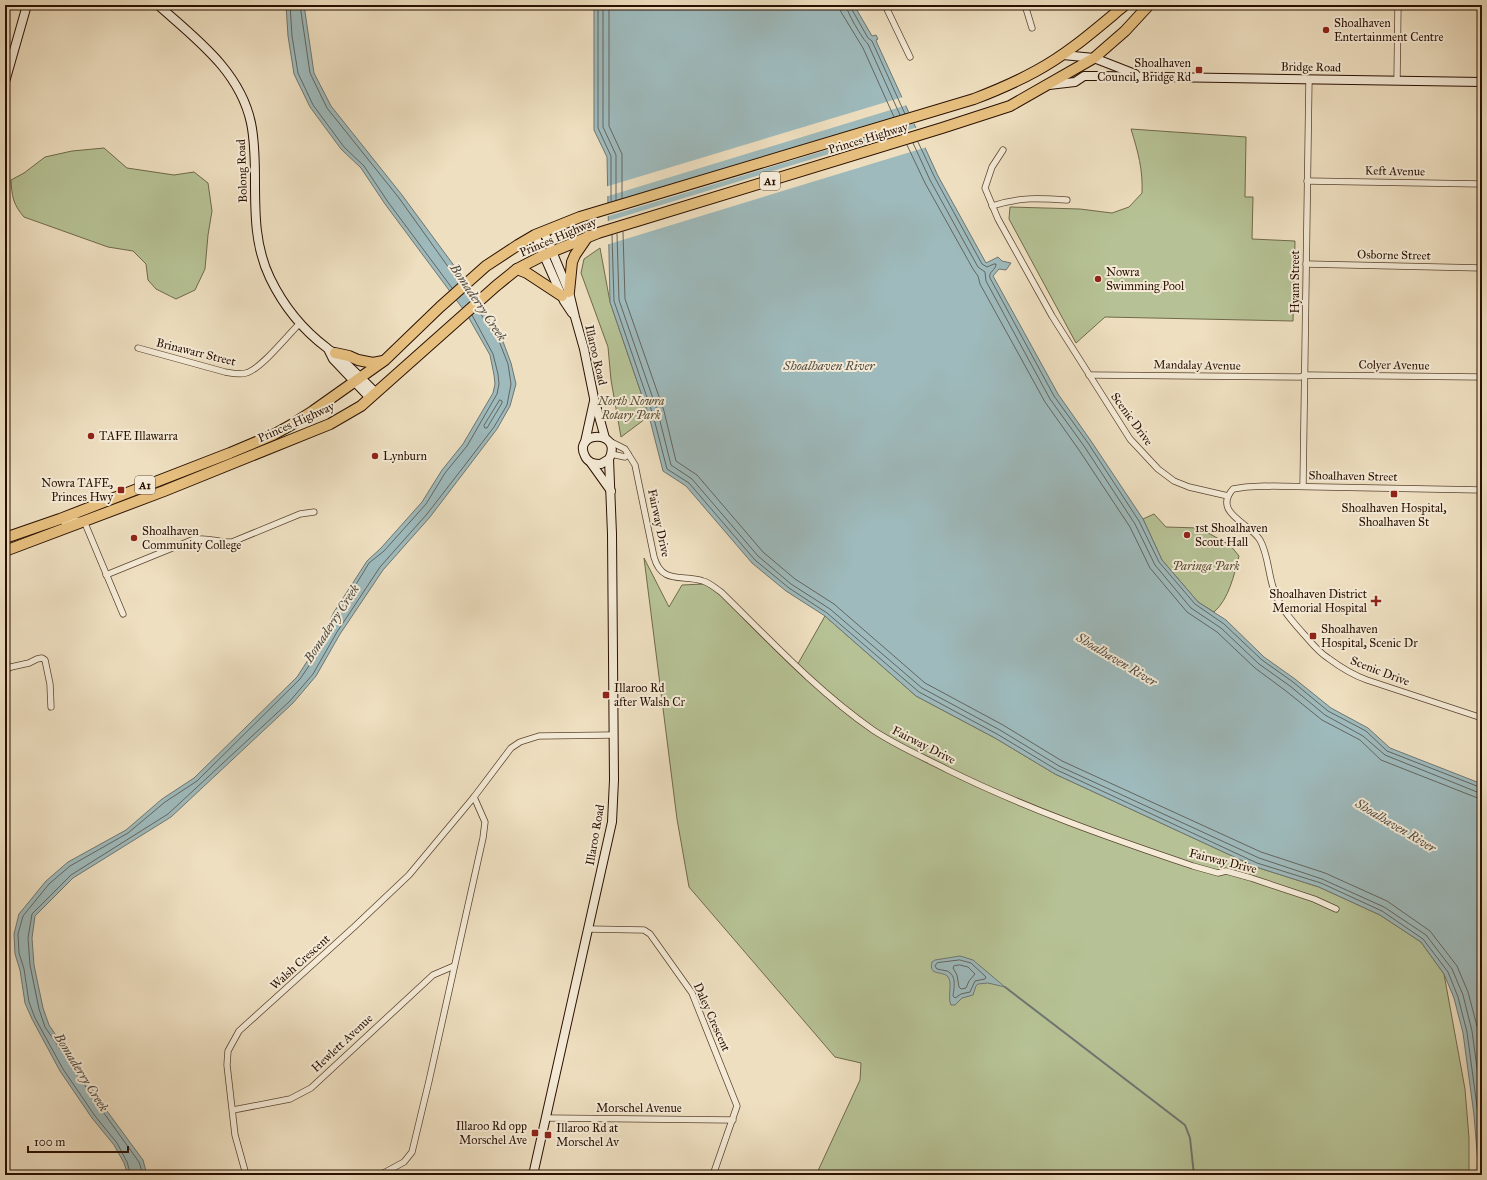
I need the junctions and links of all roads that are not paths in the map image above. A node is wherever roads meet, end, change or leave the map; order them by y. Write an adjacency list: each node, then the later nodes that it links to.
1 (27, 5): 15 (main road)
2 (158, 5): 30 (main road, Bolong Road)
3 (885, 5): 10 (street)
4 (1025, 5): 8 (street)
5 (1125, 5): 9 (highway, Princes Highway / A1)
6 (1149, 5): 11 (highway, Princes Highway / A1)
7 (1398, 5): 14 (street)
8 (1032, 28)
9 (1063, 55): 11 (main road, Bridge Road); 23 (highway, Princes Highway / A1)
10 (910, 57)
11 (1094, 58): 12 (main road, Bridge Road); 17 (highway, Princes Highway / A1)
12 (1140, 76): 13 (main road, Bridge Road); 17 (main road, Bridge Road)
13 (1309, 79): 14 (main road, Bridge Road); 19 (street, Hyam Street)
14 (1397, 80): 16 (main road, Bridge Road)
15 (5, 82)
16 (1482, 82)
17 (1048, 85): 24 (highway, Princes Highway / A1)
18 (1004, 150): 22 (street, Scenic Drive)
19 (1307, 181): 20 (street, Keft Avenue); 26 (street, Hyam Street)
20 (1482, 184)
21 (1067, 200): 22 (street)
22 (992, 206): 34 (street, Scenic Drive)
23 (539, 234): 25 (main road, Illaroo Road); 33 (highway, Princes Highway / A1)
24 (593, 235): 25 (highway, Princes Highway / A1); 29 (highway)
25 (548, 253): 28 (highway, Princes Highway / A1); 29 (main road, Illaroo Road)
26 (1306, 264): 27 (street, Osborne Street); 35 (street, Hyam Street)
27 (1482, 268)
28 (517, 269): 29 (highway); 38 (highway, Princes Highway / A1)
29 (566, 294): 39 (main road, Illaroo Road)
30 (300, 323): 31 (street, Brinawarr Street); 32 (main road, Bolong Road)
31 (138, 348)
32 (331, 351): 33 (highway); 37 (main road, Bolong Road)
33 (385, 360): 37 (highway, Princes Highway / A1)
34 (1089, 375): 35 (street, Mandalay Avenue); 48 (street, Scenic Drive)
35 (1305, 376): 36 (street, Colyer Avenue); 45 (street, Hyam Street)
36 (1482, 377)
37 (358, 379): 38 (main road, Bolong Road); 51 (highway, Princes Highway / A1)
38 (373, 395): 50 (highway, Princes Highway / A1)
39 (594, 398): 40 (main road, Illaroo Road); 41 (main road, Illaroo Road)
40 (607, 440): 41 (main road); 42 (street, Fairway Drive); 43 (main road, Illaroo Road)
41 (586, 442): 44 (main road, Illaroo Road)
42 (628, 454): 43 (street); 61 (street, Fairway Drive)
43 (610, 456): 44 (main road); 47 (main road, Illaroo Road)
44 (591, 463): 47 (main road, Illaroo Road)
45 (1303, 486): 46 (street, Shoalhaven Street); 48 (street, Shoalhaven Street)
46 (1482, 490)
47 (611, 492): 59 (main road, Illaroo Road)
48 (1228, 496): 58 (street, Scenic Drive)
49 (314, 512): 54 (street)
50 (84, 521): 51 (street); 53 (highway, Princes Highway / A1); 54 (street)
51 (25, 532): 52 (highway, Princes Highway / A1)
52 (5, 538)
53 (5, 551)
54 (106, 575): 55 (street)
55 (123, 614)
56 (5, 670): 57 (street)
57 (51, 707)
58 (1482, 718)
59 (613, 734): 60 (street, Walsh Crescent); 62 (main road, Illaroo Road)
60 (474, 797): 63 (street); 64 (street, Walsh Crescent)
61 (1336, 909)
62 (588, 929): 65 (main road, Illaroo Road); 66 (street, Daley Crescent)
63 (454, 966): 64 (street, Hewlett Avenue); 68 (street)
64 (233, 1110): 67 (street, Walsh Crescent)
65 (546, 1118): 66 (street, Morschel Avenue); 69 (main road, Illaroo Road)
66 (732, 1120): 70 (street, Daley Crescent)
67 (248, 1175)
68 (380, 1175)
69 (533, 1175)
70 (713, 1175)

